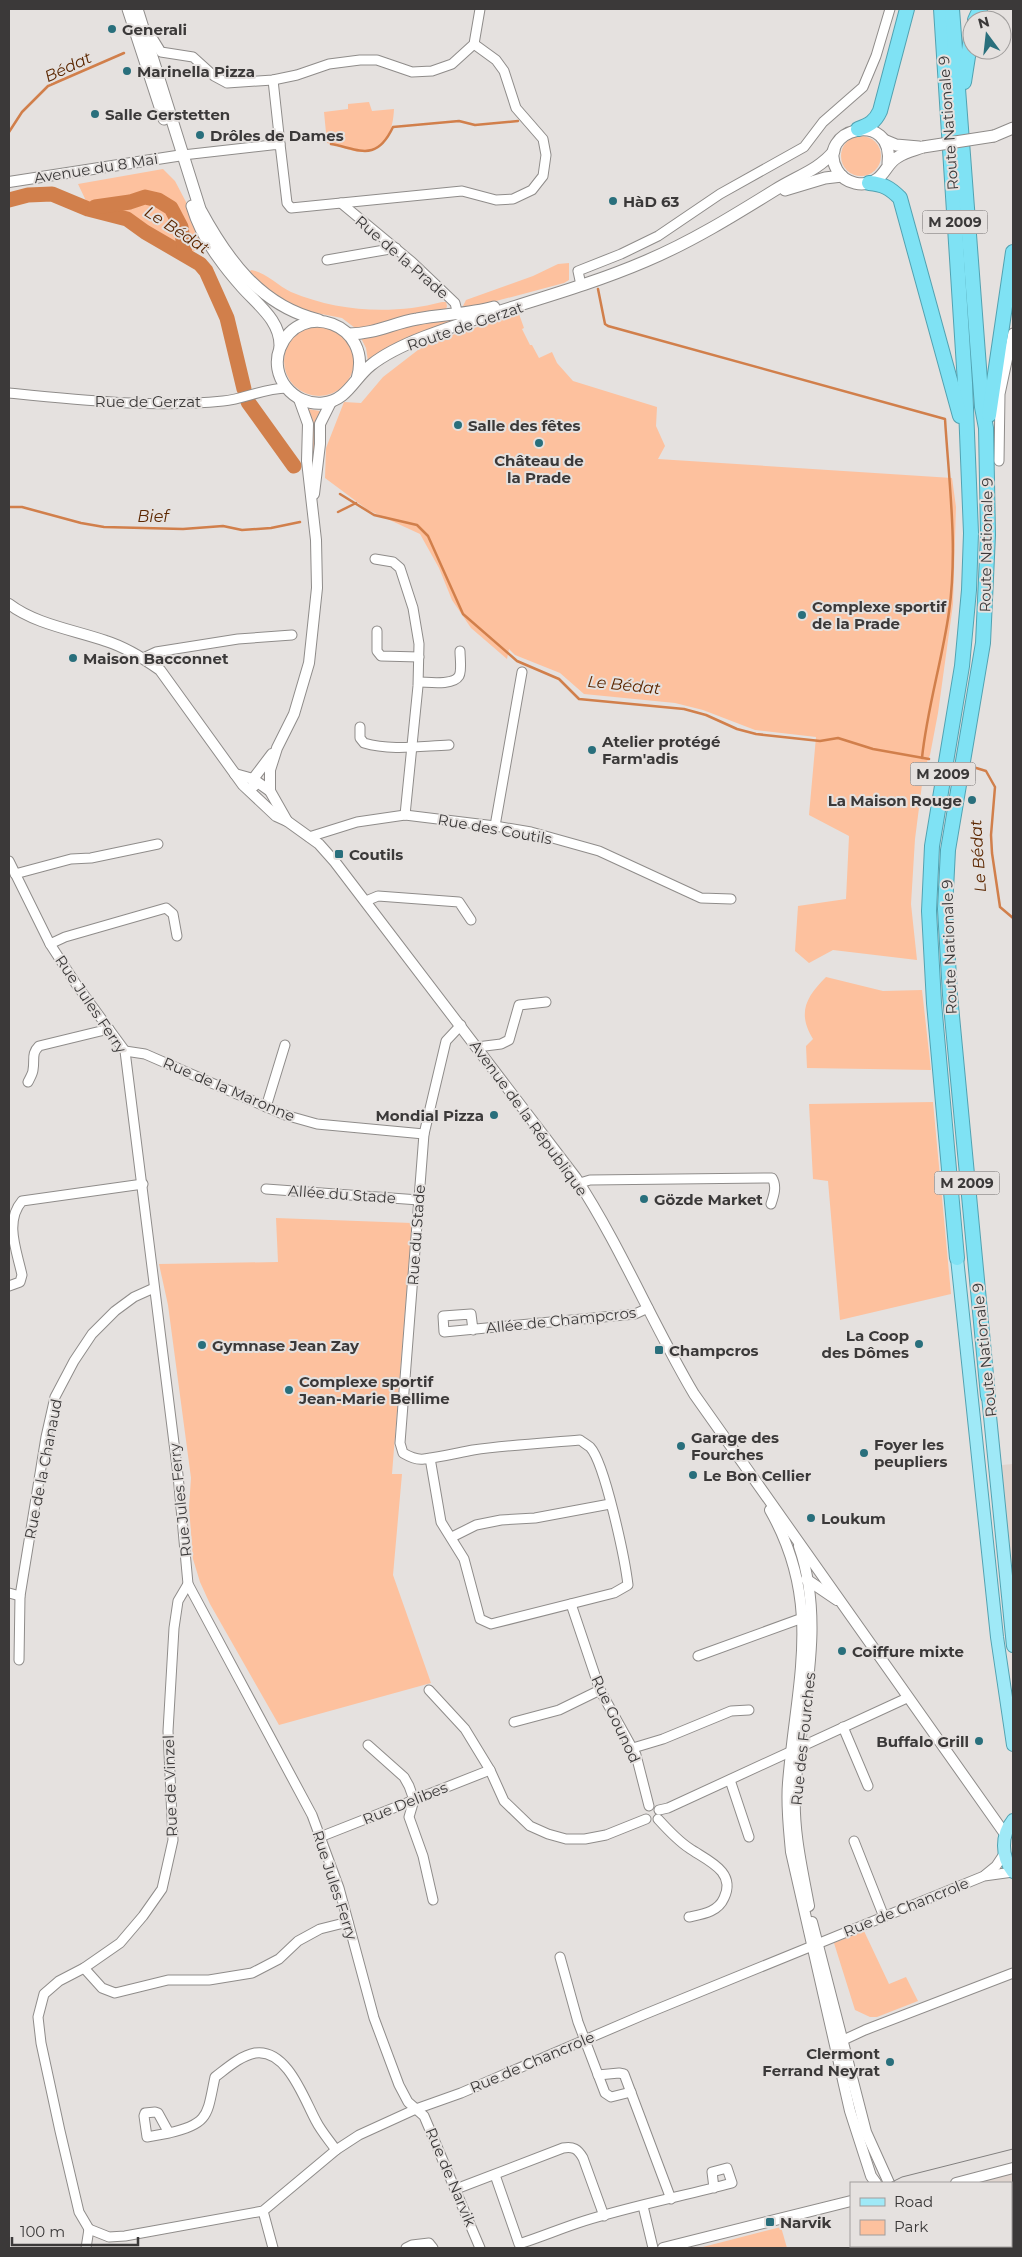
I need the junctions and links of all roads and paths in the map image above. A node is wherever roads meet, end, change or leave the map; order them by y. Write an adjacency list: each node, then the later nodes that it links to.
1 (128, 9): 21 (main road)
2 (137, 9): 8 (main road)
3 (480, 9): 9 (street)
4 (890, 9): 31 (street)
5 (907, 9): 14 (highway)
6 (940, 9): 43 (highway, Route Nationale 9 / M 2009)
7 (952, 9): 12 (highway, Route Nationale 9 / M 2009)
8 (146, 40): 11 (street); 21 (main road)
9 (474, 44): 11 (street); 26 (street)
10 (967, 60): 12 (highway)
11 (273, 80): 18 (street)
12 (960, 105): 42 (highway, Route Nationale 9 / M 2009)
13 (1013, 128): 16 (main road)
14 (858, 129): 17 (main road); 20 (main road)
15 (1013, 134): 16 (main road)
16 (994, 136): 19 (main road, bridge)
17 (884, 140): 19 (main road); 22 (main road)
18 (280, 144): 21 (street); 26 (street)
19 (923, 147): 22 (main road)
20 (834, 152): 23 (main road); 27 (main road, Route de Gerzat)
21 (179, 155): 24 (street, Avenue du 8 Mai); 33 (main road); 36 (main road)
22 (888, 164): 25 (main road)
23 (842, 176): 25 (main road); 27 (main road, Route de Gerzat)
24 (9, 182)
25 (869, 183): 43 (highway)
26 (341, 203): 28 (street, Rue de la Prade)
27 (747, 207): 31 (main road, Route de Gerzat)
28 (396, 248): 30 (street); 32 (street, Rue de la Prade)
29 (1013, 252): 42 (highway)
30 (327, 260)
31 (580, 285): 32 (main road, Route de Gerzat); 37 (main road, Route de Gerzat)
32 (458, 315): 35 (main road, Route de Gerzat)
33 (326, 322): 35 (main road); 36 (main road)
34 (1013, 333): 44 (street)
35 (349, 334): 37 (main road)
36 (280, 348): 38 (main road)
37 (357, 379): 41 (main road)
38 (287, 388): 39 (street, Rue de Gerzat); 40 (main road)
39 (9, 393)
40 (299, 399): 41 (main road); 45 (street)
41 (331, 402): 45 (street)
42 (986, 428): 94 (highway, Route Nationale 9 / M 2009)
43 (966, 436): 89 (highway, Route Nationale 9 / M 2009)
44 (999, 462)
45 (314, 522): 58 (street)
46 (375, 559): 52 (street)
47 (10, 606): 51 (street, Avenue de la République)
48 (377, 631): 52 (street)
49 (292, 635): 51 (street)
50 (460, 651): 54 (street)
51 (142, 658): 59 (street, Avenue de la République)
52 (419, 658): 54 (street)
53 (522, 672): 65 (street)
54 (419, 682): 57 (street)
55 (360, 727): 57 (street)
56 (450, 745): 57 (street)
57 (413, 747): 63 (street)
58 (277, 748): 60 (street); 61 (street)
59 (232, 772): 60 (street, Avenue de la République); 62 (street, Avenue de la République)
60 (253, 779): 61 (street, Avenue de la République); 62 (street)
61 (270, 791): 64 (street, Avenue de la République)
62 (255, 796): 64 (street, Avenue de la République)
63 (405, 815): 65 (street, Rue des Coutils); 66 (street, Rue des Coutils)
64 (287, 821): 66 (street, Avenue de la République)
65 (495, 826): 70 (street, Rue des Coutils)
66 (309, 837): 71 (street, Avenue de la République)
67 (158, 844): 69 (street)
68 (9, 861): 69 (street, Rue Jules Ferry)
69 (16, 874): 74 (street, Rue Jules Ferry)
70 (731, 899)
71 (366, 901): 72 (street); 76 (street, Avenue de la République)
72 (471, 920)
73 (177, 936): 74 (street)
74 (50, 944): 77 (street, Rue Jules Ferry)
75 (546, 1002): 79 (street)
76 (461, 1026): 79 (street, Avenue de la République); 83 (street, Rue du Stade)
77 (109, 1029): 80 (street, Rue Jules Ferry); 81 (street)
78 (286, 1045): 82 (street)
79 (478, 1047): 84 (street, Avenue de la République)
80 (125, 1051): 82 (street, Rue de la Maronne); 85 (street, Rue Jules Ferry)
81 (28, 1082)
82 (266, 1108): 83 (street, Rue de la Maronne)
83 (424, 1134): 87 (street, Rue du Stade)
84 (580, 1183): 88 (street); 92 (street, Avenue de la République)
85 (143, 1184): 90 (street); 91 (street, Rue Jules Ferry)
86 (266, 1189): 87 (street, Allée du Stade)
87 (419, 1200): 95 (street, Rue du Stade)
88 (771, 1204)
89 (957, 1258): 118 (main road, M 2009)
90 (9, 1286)
91 (154, 1288): 102 (street, Rue Jules Ferry); 104 (street, Rue de la Chanaud)
92 (648, 1308): 93 (street, Allée de Champcros); 96 (street, Avenue de la République)
93 (473, 1330)
94 (988, 1396): 108 (main road, Route Nationale 9 / M 2009)
95 (430, 1458): 97 (street); 99 (street)
96 (747, 1469): 98 (street, Avenue de la République); 100 (street, Avenue de la République)
97 (610, 1504): 99 (street); 105 (street)
98 (796, 1536): 101 (street, Rue des Fourches); 106 (street, Avenue de la République)
99 (452, 1538): 105 (street)
100 (796, 1573): 101 (street); 107 (street, Rue des Fourches)
101 (808, 1580): 106 (street); 107 (street, Rue des Fourches)
102 (188, 1584): 130 (street, Rue Jules Ferry); 142 (street, Rue de Vinzel)
103 (9, 1594): 104 (street)
104 (20, 1596): 110 (street, Rue de la Chanaud)
105 (571, 1604): 112 (street, Rue Gounod)
106 (844, 1606): 113 (street)
107 (808, 1616): 109 (street); 120 (street, Rue des Fourches)
108 (1013, 1646)
109 (698, 1656)
110 (19, 1660)
111 (429, 1690): 121 (street)
112 (600, 1690): 115 (street); 119 (street, Rue Gounod)
113 (907, 1698): 116 (street); 129 (street)
114 (749, 1710): 119 (street)
115 (514, 1722)
116 (843, 1727): 120 (street); 123 (street)
117 (368, 1745): 124 (street)
118 (1013, 1745)
119 (633, 1748): 125 (street, Rue Gounod)
120 (796, 1749): 122 (street); 140 (street, Rue des Fourches)
121 (490, 1770): 124 (street, Rue Delibes); 127 (street)
122 (730, 1780): 126 (street); 131 (street)
123 (868, 1786)
124 (414, 1800): 130 (street, Rue Delibes); 136 (street)
125 (648, 1806): 126 (street); 127 (street)
126 (658, 1814): 127 (street); 137 (street)
127 (646, 1819)
128 (1013, 1820): 129 (main road)
129 (1005, 1834): 133 (main road)
130 (320, 1837): 139 (street, Rue Jules Ferry)
131 (749, 1837)
132 (854, 1841): 138 (street)
133 (1004, 1854): 134 (main road); 135 (street, Rue de Chancrole)
134 (1013, 1872): 135 (street, Rue de Chancrole)
135 (984, 1876): 138 (street, Rue de Chancrole)
136 (433, 1900)
137 (689, 1917)
138 (884, 1917): 140 (street, Rue de Chancrole)
139 (348, 1922): 142 (street); 148 (street, Rue Jules Ferry)
140 (814, 1944): 144 (street, Rue de Chancrole); 145 (street, Rue des Fourches)
141 (560, 1957): 144 (street)
142 (84, 1968): 163 (street, Rue de Vinzel)
143 (1013, 1973): 145 (street)
144 (584, 2040): 146 (street); 148 (street, Rue de Chancrole)
145 (838, 2043): 153 (street); 154 (street)
146 (598, 2075): 147 (street); 147 (street)
147 (631, 2092): 158 (street)
148 (416, 2108): 150 (street, Rue de Chancrole); 157 (street, Rue de Narvik)
149 (169, 2133): 150 (street)
150 (336, 2150): 161 (street, Rue de Chancrole)
151 (1013, 2168): 155 (street)
152 (495, 2174): 157 (street); 162 (street); 165 (street)
153 (875, 2182)
154 (889, 2182)
155 (960, 2182)
156 (714, 2188): 158 (street)
157 (456, 2189): 170 (street, Rue de Narvik)
158 (671, 2199): 160 (street)
159 (850, 2201): 173 (street)
160 (642, 2206): 162 (street); 172 (street)
161 (263, 2211): 163 (street, Rue de Chancrole); 167 (street)
162 (604, 2216): 164 (street)
163 (89, 2229): 166 (street)
164 (539, 2238): 165 (street); 171 (street)
165 (520, 2246)
166 (86, 2248)
167 (273, 2248)
168 (406, 2248): 169 (street)
169 (433, 2248)
170 (480, 2248)
171 (542, 2248)
172 (653, 2248)
173 (663, 2248)

